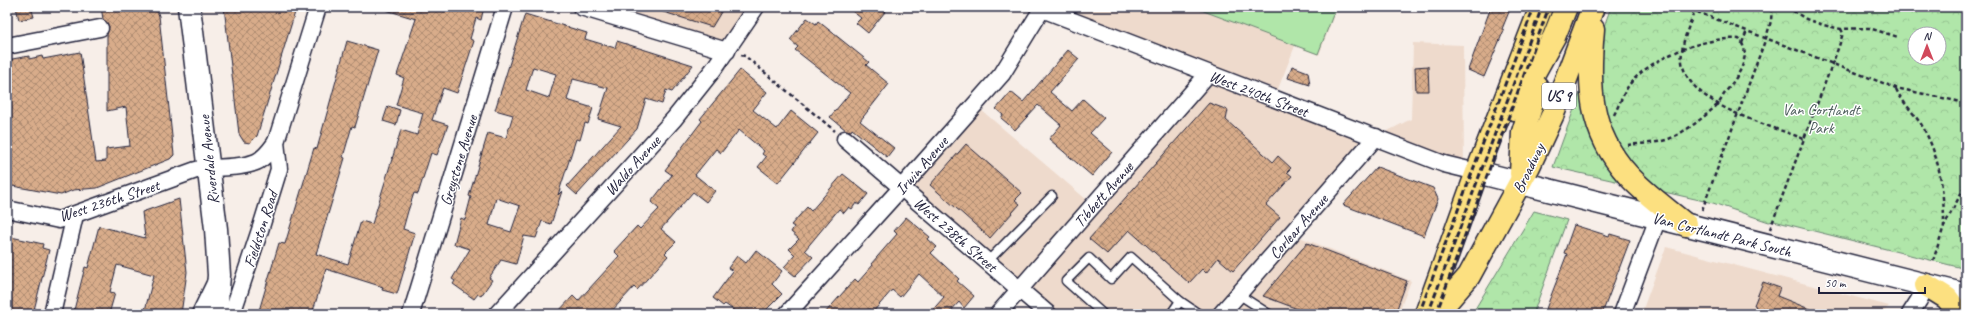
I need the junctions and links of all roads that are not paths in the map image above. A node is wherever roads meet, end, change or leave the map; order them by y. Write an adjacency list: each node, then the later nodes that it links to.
1 (189, 7): 18 (main road, Riverdale Avenue)
2 (318, 7): 17 (street, Fieldston Road)
3 (505, 7): 39 (street, Greystone Avenue)
4 (581, 7): 13 (street)
5 (756, 7): 13 (street, Waldo Avenue)
6 (1541, 7): 19 (main road, US 9)
7 (1566, 7): 11 (main road, US 9)
8 (1594, 7): 20 (main road, Broadway / US 9); 26 (main road)
9 (1041, 8): 14 (street, West 240th Street); 21 (street, Irwin Avenue)
10 (100, 28): 12 (street)
11 (1554, 37): 19 (main road, US 9); 20 (main road)
12 (7, 46)
13 (727, 51): 34 (street, Waldo Avenue)
14 (1208, 74): 15 (street, West 240th Street); 30 (street, Tibbett Avenue)
15 (1376, 137): 19 (street, West 240th Street); 31 (street, Corlear Avenue)
16 (845, 140): 21 (street, West 238th Street)
17 (276, 142): 18 (street, Fieldston Road); 38 (street, Fieldston Road)
18 (210, 167): 24 (street, West 236th Street); 28 (main road, Riverdale Avenue)
19 (1477, 172): 20 (main road, Van Cortlandt Park South); 48 (main road, US 9)
20 (1520, 183): 25 (main road, Van Cortlandt Park South); 49 (main road, Broadway / US 9)
21 (902, 187): 27 (street, West 238th Street); 40 (street, Irwin Avenue)
22 (1052, 196): 27 (lane)
23 (7, 209): 24 (street, West 236th Street)
24 (75, 215): 35 (street)
25 (1658, 218): 26 (main road, Van Cortlandt Park South); 50 (street)
26 (1691, 226): 29 (main road, Van Cortlandt Park South)
27 (988, 262): 30 (street, West 238th Street)
28 (219, 275): 36 (street); 37 (main road, Riverdale Avenue)
29 (1926, 285): 32 (main road); 51 (street)
30 (1020, 289): 41 (street, Tibbett Avenue); 42 (street, West 238th Street)
31 (1238, 294): 46 (street, Corlear Avenue); 47 (lane)
32 (1958, 301)
33 (1180, 302): 43 (lane); 44 (lane); 45 (lane)
34 (504, 312)
35 (52, 314)
36 (200, 314)
37 (216, 314)
38 (232, 314)
39 (411, 314)
40 (787, 314)
41 (998, 314)
42 (1048, 314)
43 (1103, 314)
44 (1171, 314)
45 (1199, 314)
46 (1221, 314)
47 (1269, 314)
48 (1426, 314)
49 (1436, 314)
50 (1622, 314)
51 (1910, 314)

